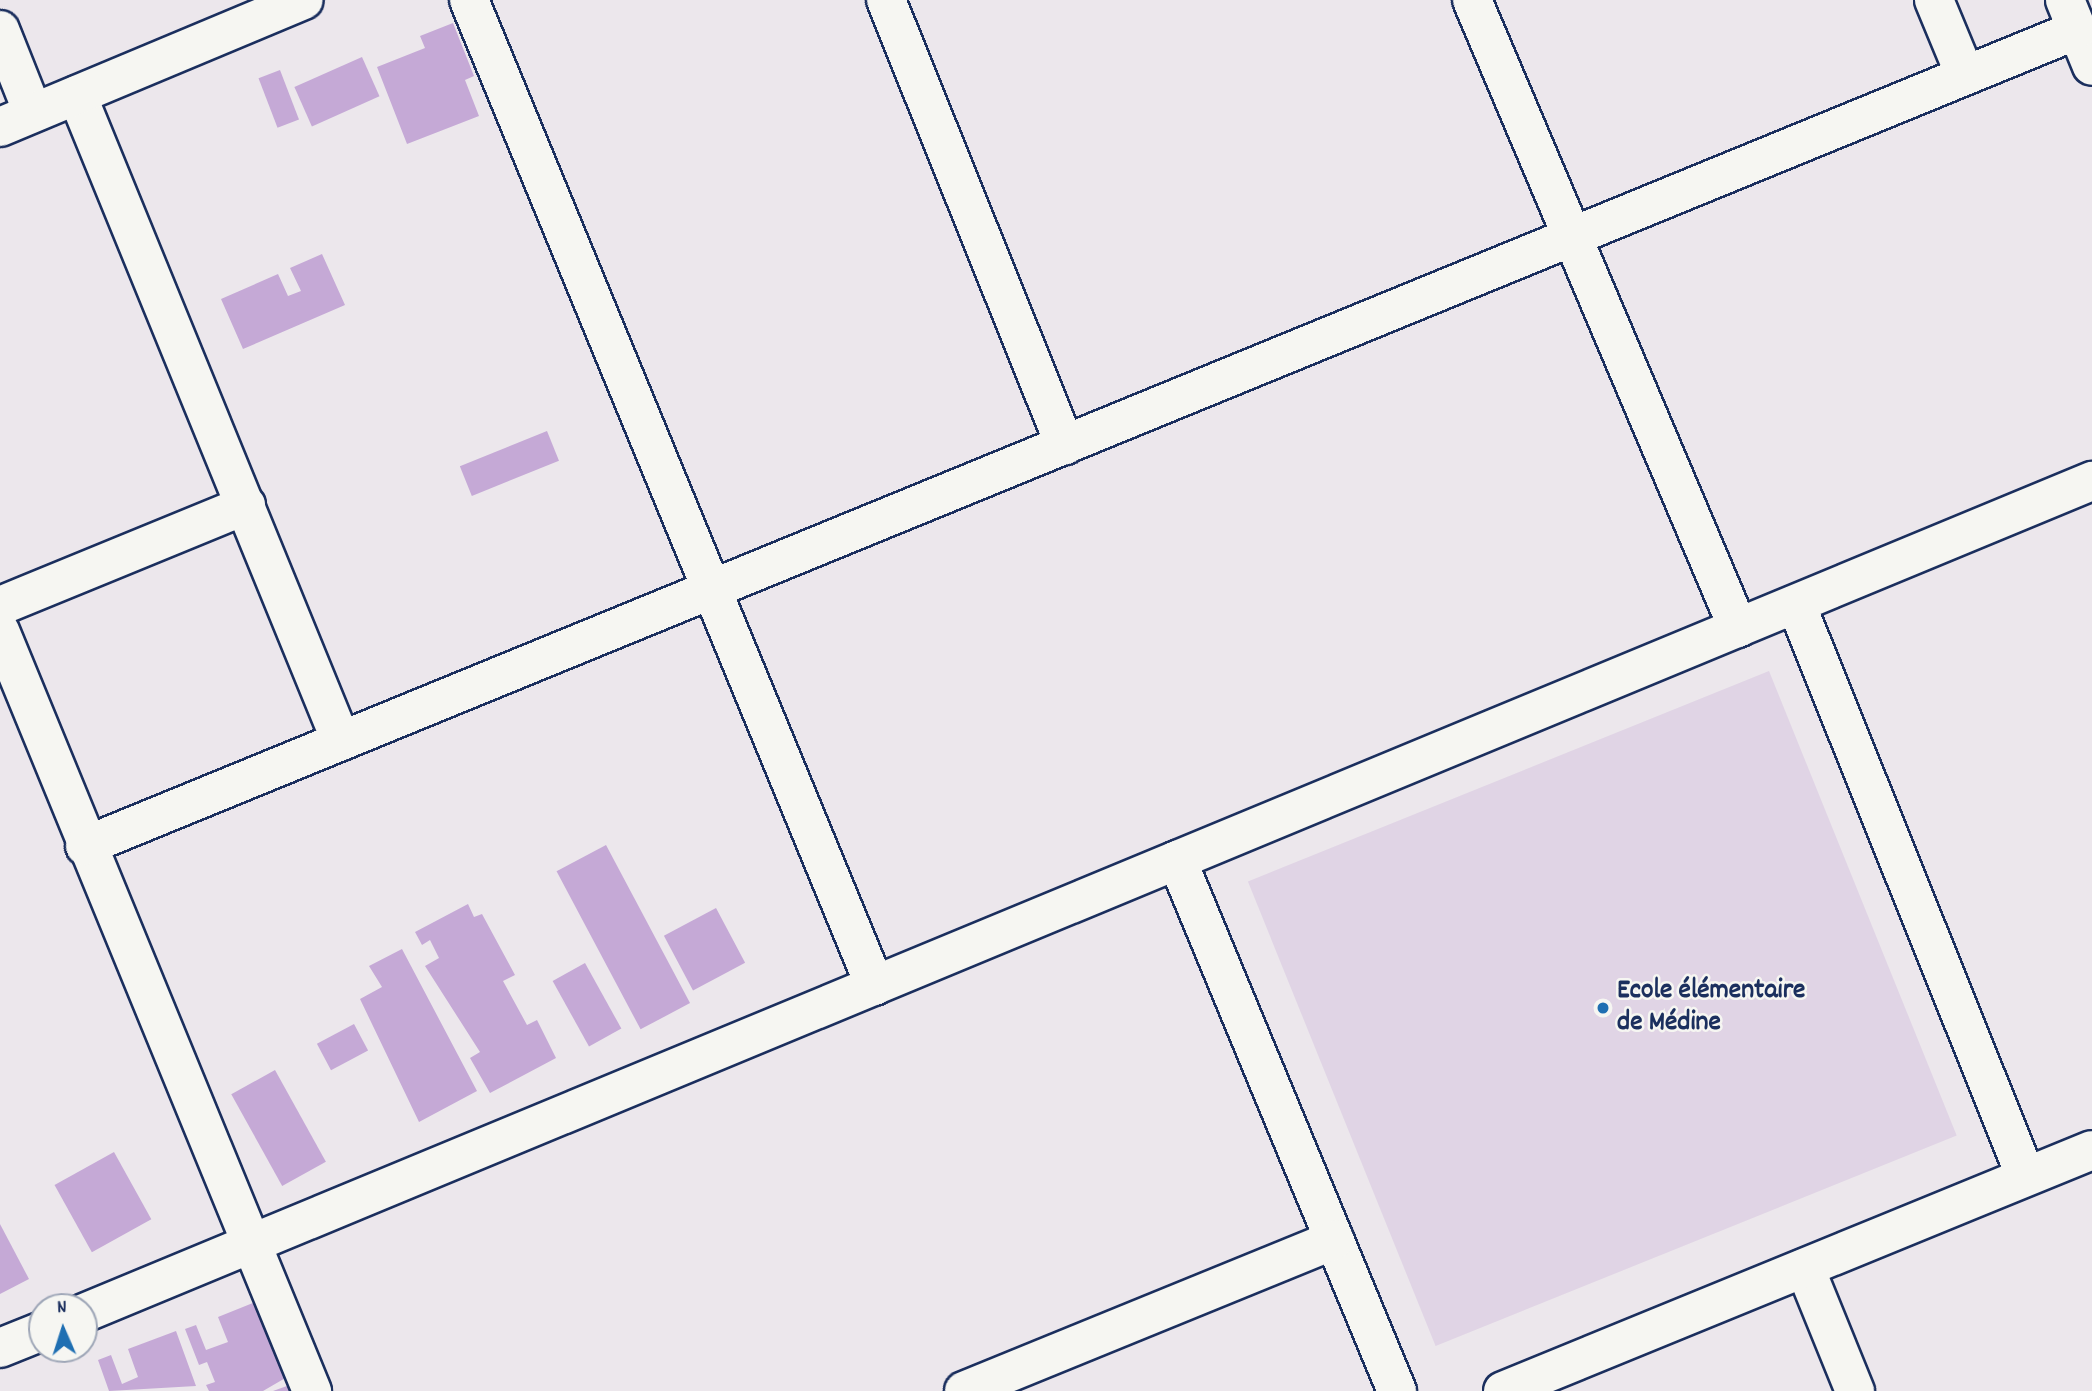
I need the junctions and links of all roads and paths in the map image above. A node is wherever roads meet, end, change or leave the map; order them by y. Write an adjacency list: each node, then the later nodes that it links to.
1 (304, 0): 10 (street)
2 (469, 0): 16 (street)
3 (886, 0): 13 (street)
4 (1472, 0): 12 (street)
5 (1934, 0): 9 (street)
6 (2071, 15): 8 (street); 9 (street)
7 (0, 30): 11 (street)
8 (2092, 66)
9 (1965, 75): 12 (street)
10 (77, 95): 11 (street); 15 (street)
11 (16, 120)
12 (1571, 237): 13 (street); 19 (street)
13 (1065, 445): 16 (street)
14 (2092, 481): 17 (street)
15 (246, 505): 18 (street); 21 (street)
16 (709, 590): 21 (street); 24 (street)
17 (1796, 604): 19 (street); 26 (street)
18 (0, 606)
19 (1738, 628): 23 (street)
20 (0, 631): 22 (street)
21 (341, 741): 22 (street)
22 (85, 846): 28 (street)
23 (1177, 860): 24 (street); 27 (street)
24 (875, 986): 28 (street)
25 (2092, 1150): 26 (street)
26 (2026, 1177): 29 (street)
27 (1334, 1240): 34 (street); 35 (street)
28 (251, 1244): 30 (street); 33 (street)
29 (1805, 1268): 36 (street); 37 (street)
30 (98, 1307)
31 (28, 1337): 32 (street)
32 (0, 1348)
33 (312, 1391)
34 (964, 1391)
35 (1397, 1391)
36 (1503, 1391)
37 (1855, 1391)

